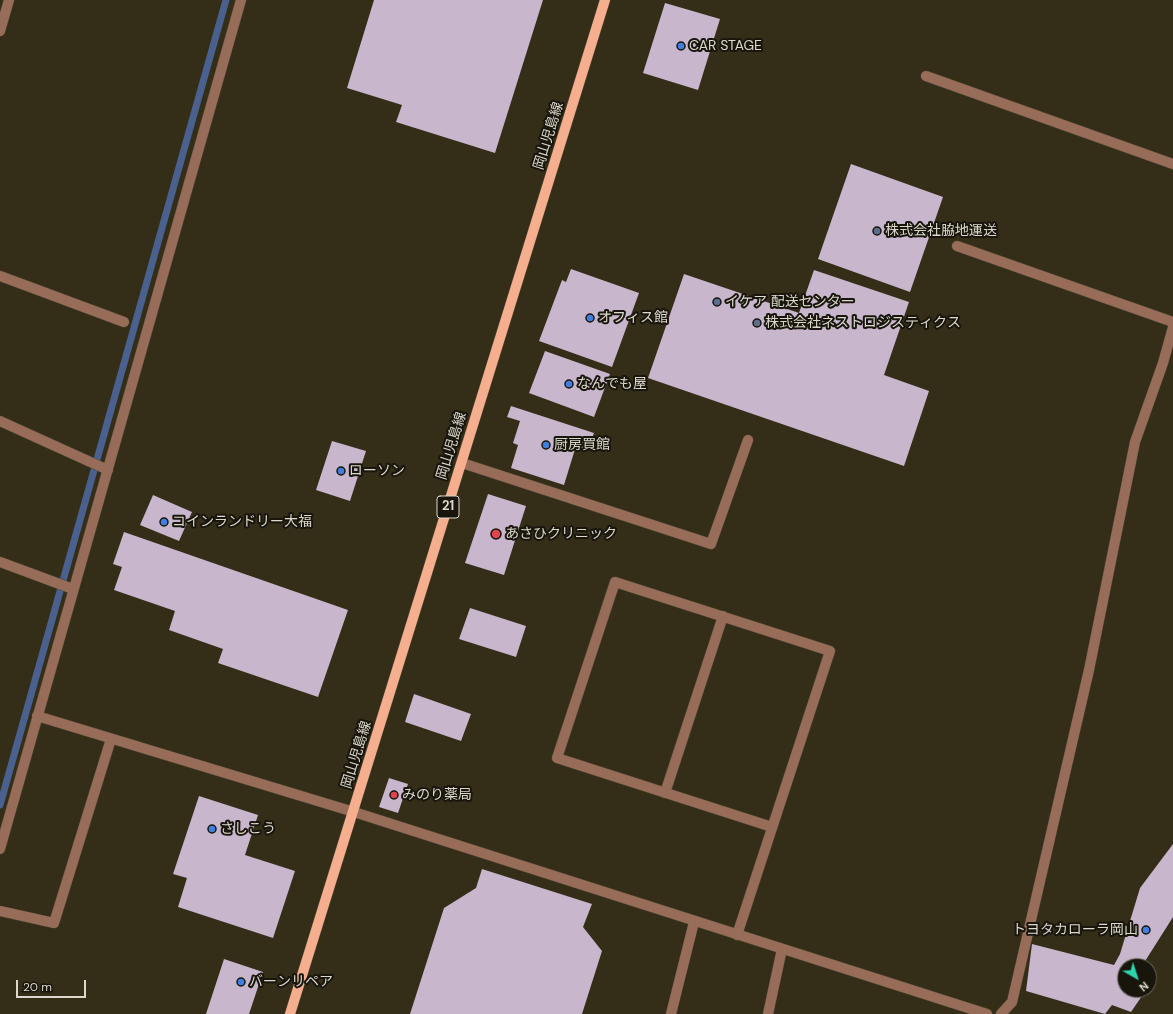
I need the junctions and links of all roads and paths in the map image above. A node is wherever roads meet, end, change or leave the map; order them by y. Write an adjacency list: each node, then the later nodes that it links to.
1 (9, 0): 4 (street)
2 (241, 0): 15 (street)
3 (605, 0): 14 (main road, 岡山児島線 / 21)
4 (0, 31)
5 (926, 76): 6 (street)
6 (1173, 164)
7 (958, 246): 10 (street)
8 (0, 276): 9 (street)
9 (124, 322)
10 (1173, 322)
11 (1173, 327): 33 (street)
12 (0, 421): 15 (street)
13 (748, 440): 14 (street)
14 (462, 463): 22 (main road, 岡山児島線 / 21)
15 (106, 469): 17 (street)
16 (0, 562): 17 (street)
17 (66, 586): 19 (street)
18 (723, 616): 21 (street); 21 (street); 23 (street)
19 (37, 716): 20 (street); 24 (street)
20 (111, 739): 22 (street); 25 (street)
21 (665, 793): 23 (street)
22 (354, 812): 26 (street); 29 (main road, 岡山児島線 / 21)
23 (772, 827): 27 (street)
24 (0, 849)
25 (0, 911)
26 (694, 922): 27 (street); 30 (street)
27 (737, 935): 28 (street)
28 (782, 950): 31 (street); 32 (street)
29 (290, 1014)
30 (671, 1014)
31 (768, 1014)
32 (987, 1014)
33 (1001, 1014)

